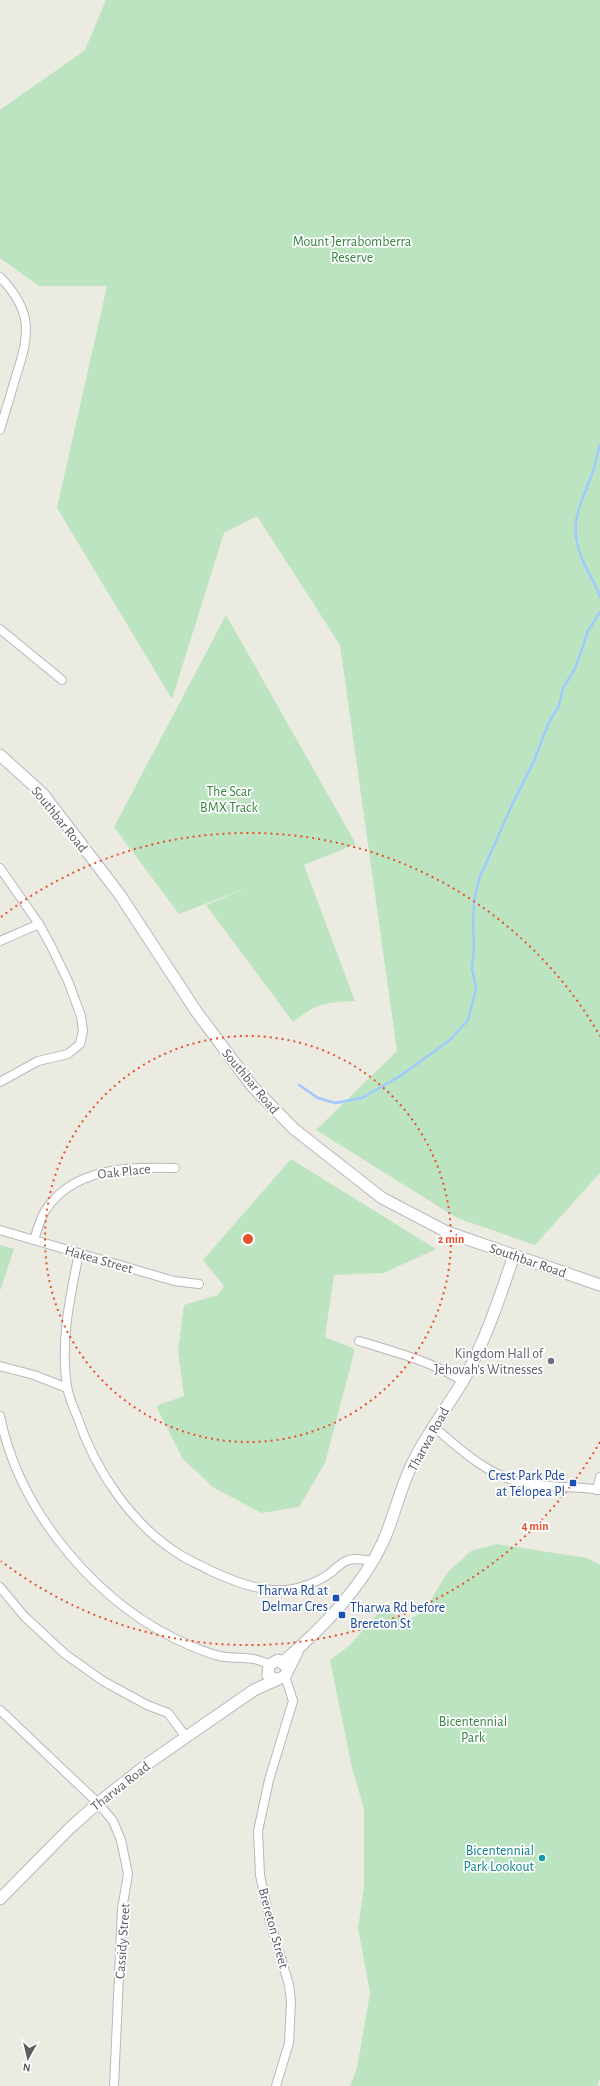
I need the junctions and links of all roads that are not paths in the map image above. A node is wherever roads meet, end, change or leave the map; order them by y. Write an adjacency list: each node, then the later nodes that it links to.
1 (0, 277): 2 (street)
2 (0, 430)
3 (0, 629): 4 (street)
4 (62, 680)
5 (0, 755): 14 (street, Southbar Road)
6 (0, 868): 7 (street)
7 (39, 924): 8 (street); 9 (street)
8 (0, 942)
9 (0, 1082)
10 (175, 1168): 12 (street, Oak Place)
11 (0, 1230): 12 (street, Hakea Street)
12 (34, 1240): 13 (street, Hakea Street)
13 (79, 1253): 15 (street, Hakea Street); 20 (street)
14 (514, 1255): 16 (street, Southbar Road); 19 (street, Tharwa Road)
15 (199, 1284)
16 (600, 1285)
17 (359, 1341): 19 (street)
18 (0, 1366): 20 (street)
19 (463, 1381): 22 (street, Tharwa Road)
20 (67, 1388): 25 (street)
21 (0, 1416): 27 (street)
22 (434, 1427): 24 (street); 25 (street, Tharwa Road)
23 (600, 1477): 24 (street)
24 (599, 1490)
25 (373, 1562): 27 (street, Tharwa Road)
26 (1, 1590): 29 (street)
27 (278, 1671): 29 (street, Tharwa Road); 33 (street, Brereton Street)
28 (0, 1710): 30 (street, Cassidy Street)
29 (186, 1737): 30 (street, Tharwa Road)
30 (98, 1803): 31 (street, Tharwa Road); 32 (street, Cassidy Street)
31 (0, 1899)
32 (114, 2086)
33 (276, 2086)

